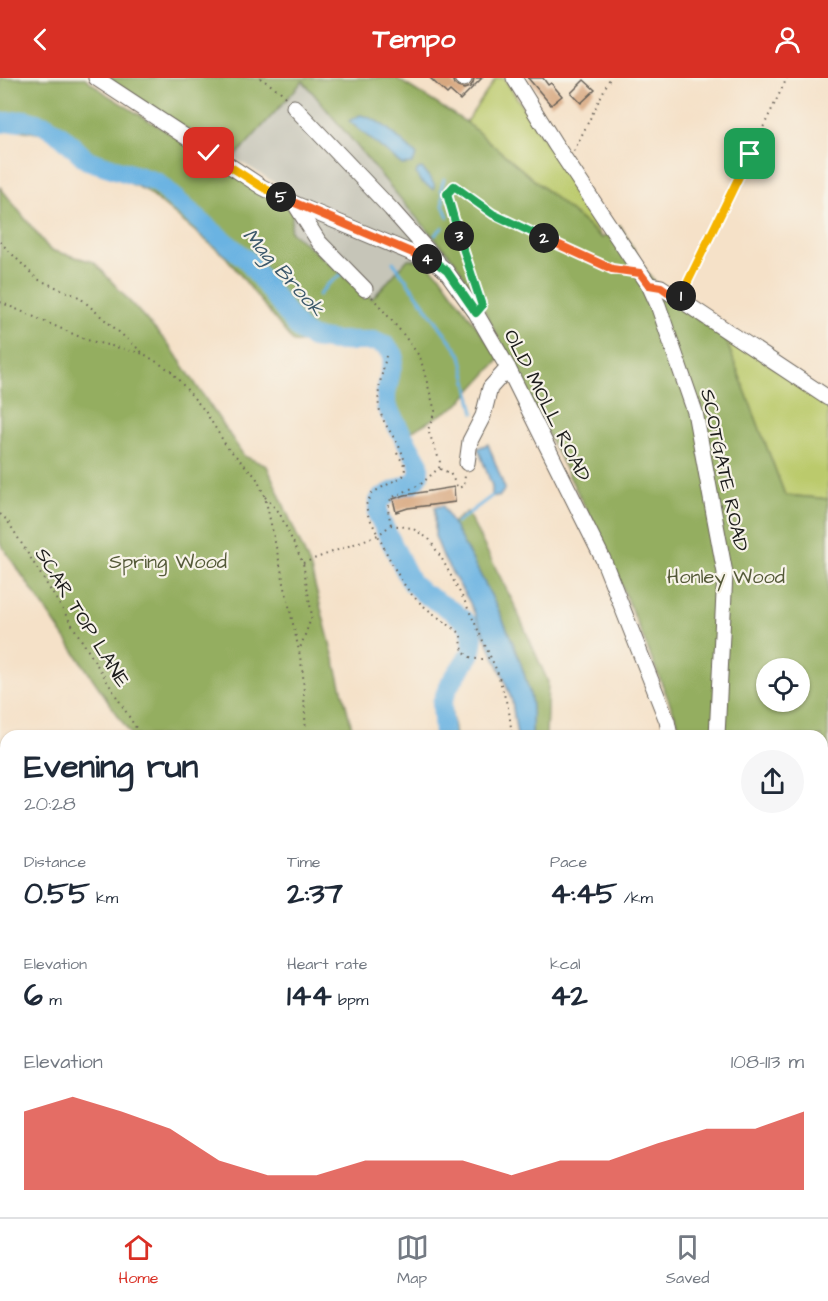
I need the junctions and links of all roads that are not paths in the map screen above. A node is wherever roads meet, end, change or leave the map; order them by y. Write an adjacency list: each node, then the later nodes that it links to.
1 (96, 78): 4 (street, OLD MOLL ROAD)
2 (514, 78): 6 (street, SCOTGATE ROAD)
3 (294, 107): 5 (street)
4 (295, 204): 5 (street, OLD MOLL ROAD); 7 (street)
5 (438, 264): 8 (street, OLD MOLL ROAD)
6 (645, 279): 9 (street); 12 (street, SCOTGATE ROAD)
7 (365, 289)
8 (508, 368): 10 (street); 11 (street, OLD MOLL ROAD)
9 (826, 391)
10 (467, 463)
11 (669, 730)
12 (717, 730)

